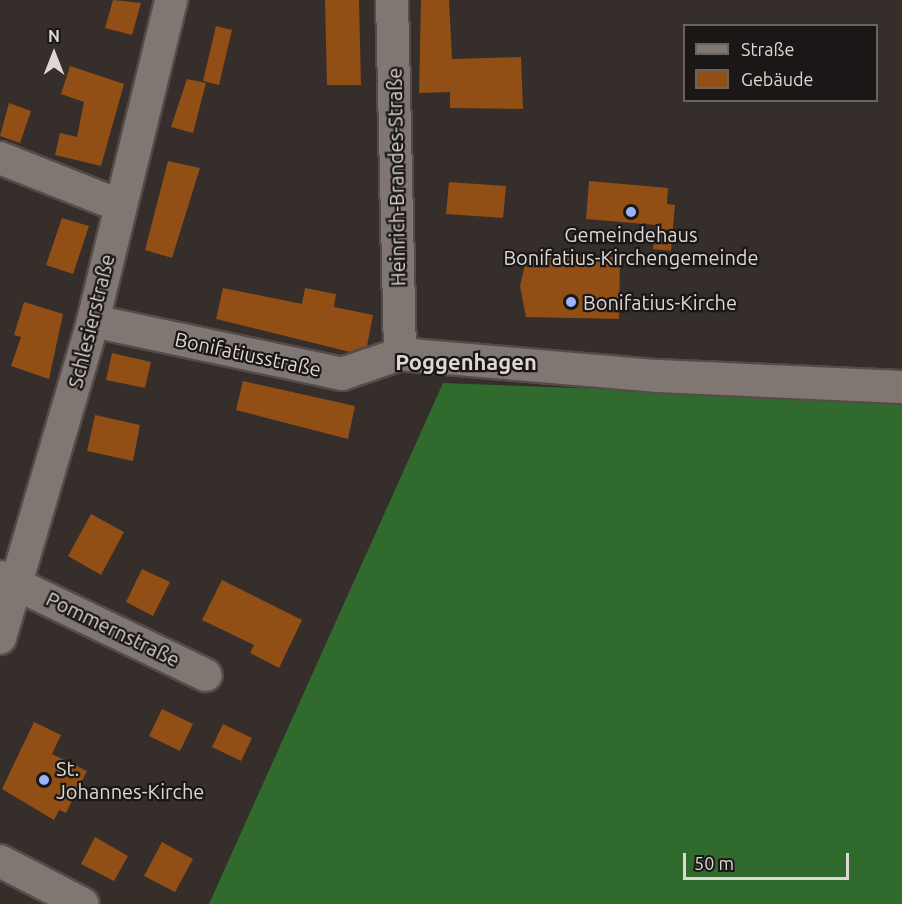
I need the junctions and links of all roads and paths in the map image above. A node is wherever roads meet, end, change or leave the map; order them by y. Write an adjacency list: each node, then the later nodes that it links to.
1 (171, 0): 4 (street, Schlesierstraße)
2 (392, 0): 6 (street, Heinrich-Brandes-Straße)
3 (0, 158): 4 (street)
4 (119, 205): 5 (street, Schlesierstraße)
5 (93, 321): 6 (street, Bonifatiusstraße); 8 (street, Schlesierstraße)
6 (400, 354): 7 (street)
7 (902, 387)
8 (10, 580): 9 (street, Schlesierstraße); 10 (street, Pommernstraße)
9 (0, 638)
10 (206, 675)
11 (0, 861): 12 (street)
12 (83, 904)

